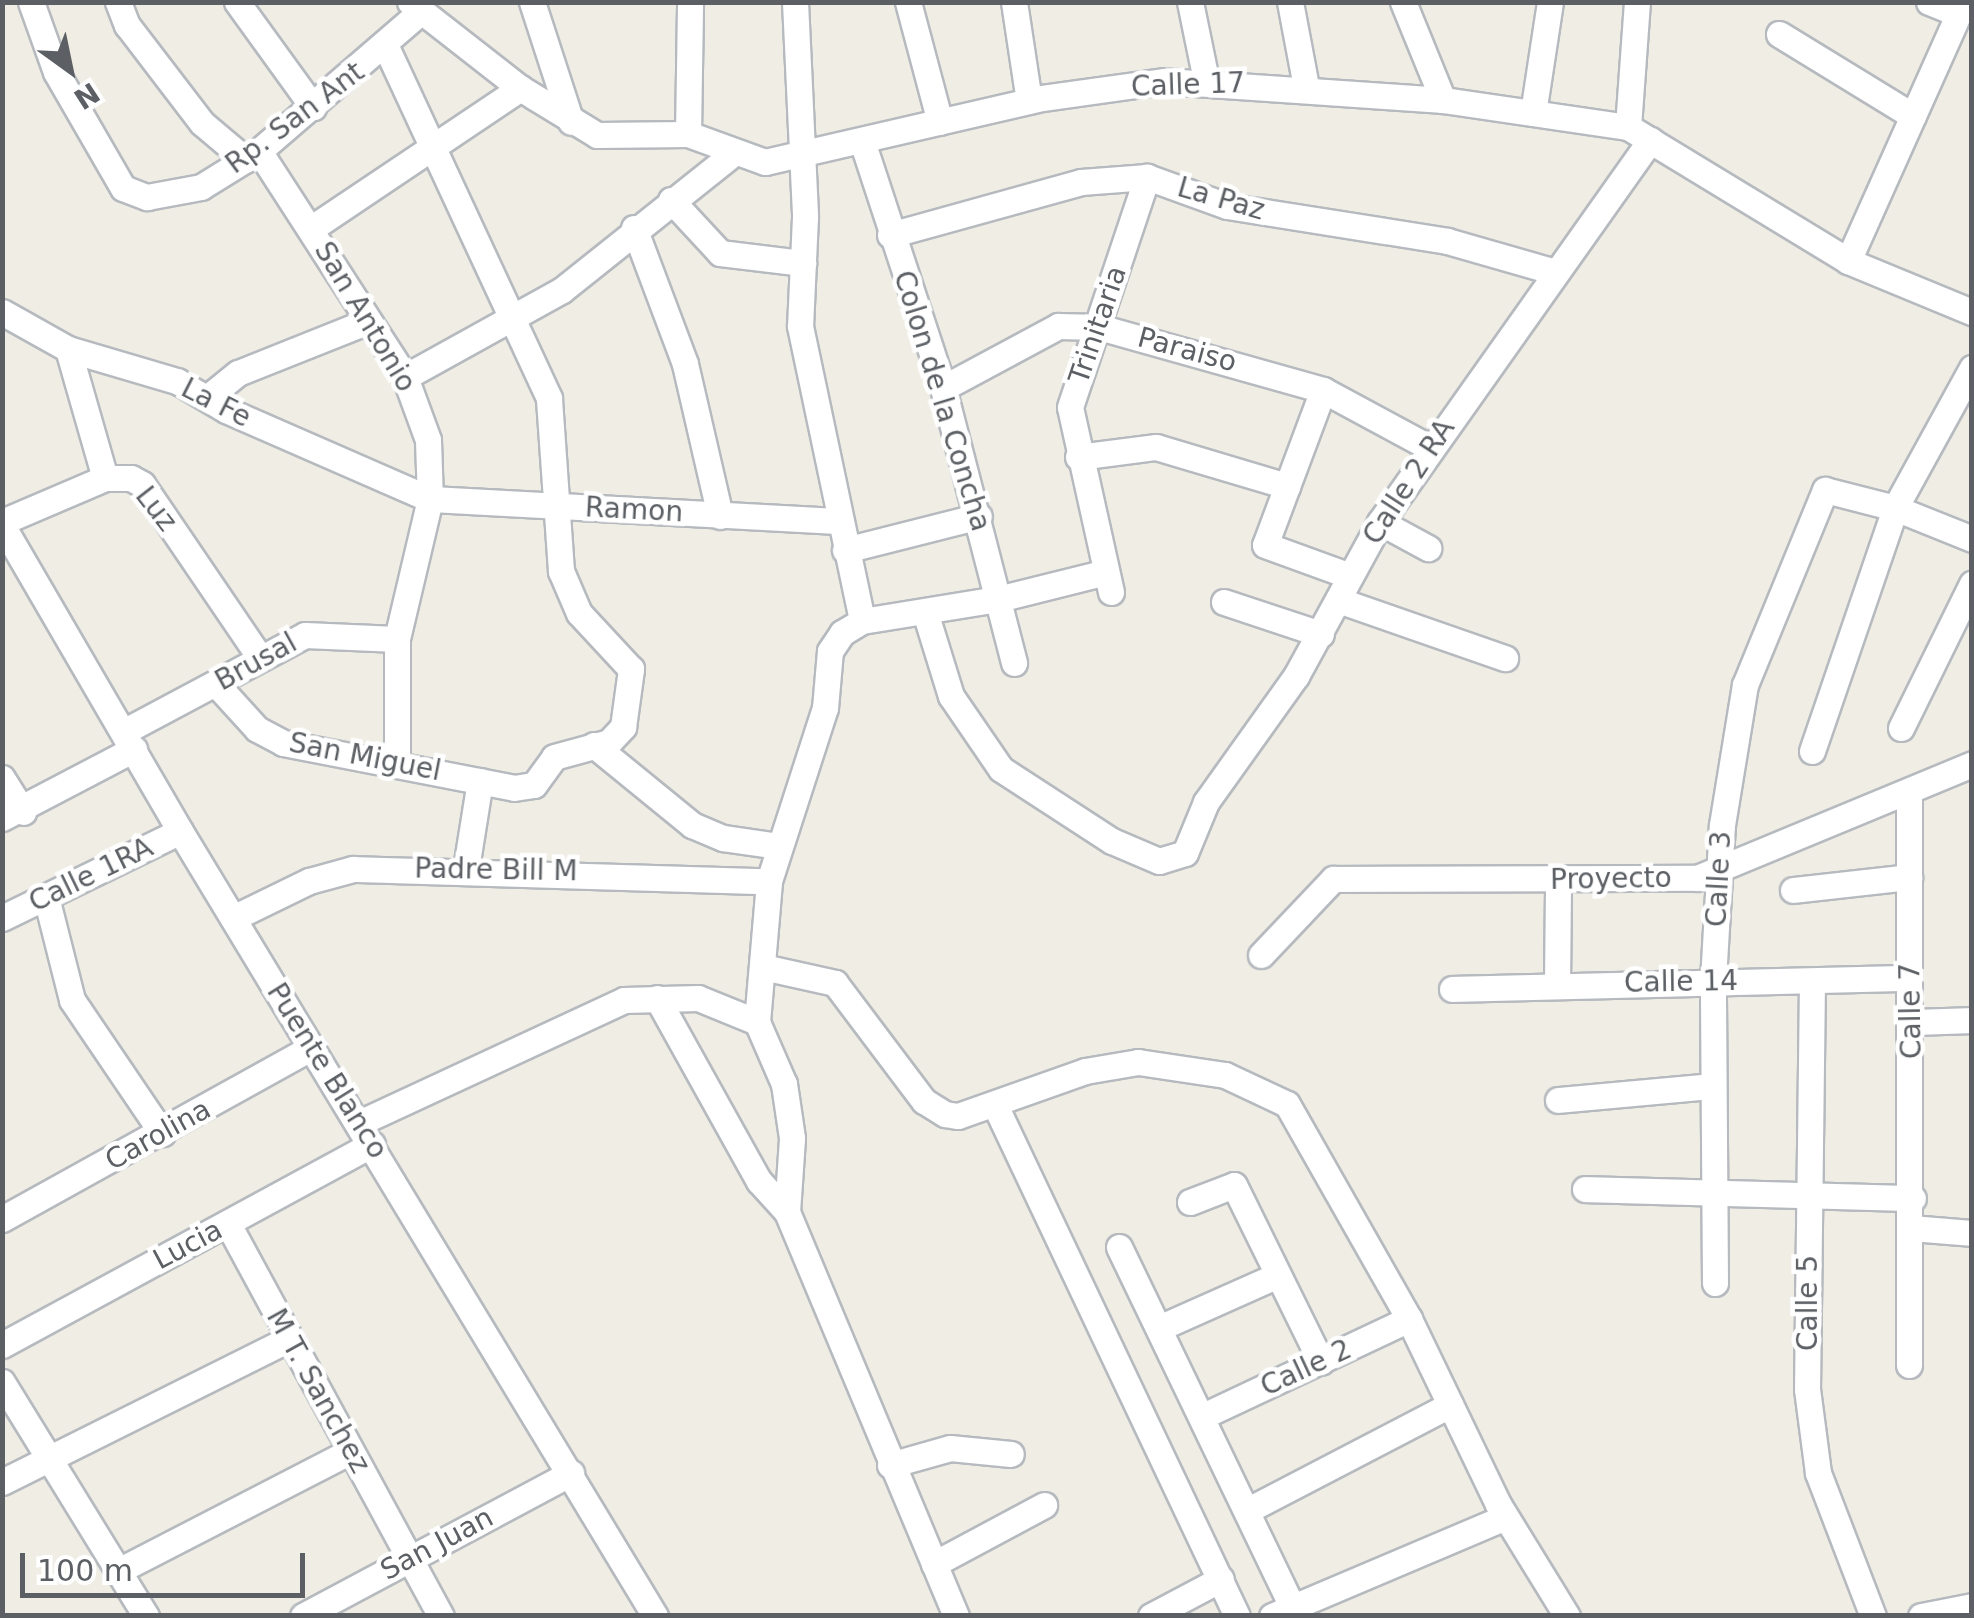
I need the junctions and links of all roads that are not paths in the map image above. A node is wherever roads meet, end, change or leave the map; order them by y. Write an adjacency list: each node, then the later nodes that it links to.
1 (31, 2): 34 (street, Rp. San Ant)
2 (118, 2): 34 (street, San Antonio)
3 (237, 2): 24 (street)
4 (532, 2): 27 (street)
5 (690, 2): 29 (street)
6 (796, 2): 35 (street)
7 (908, 2): 28 (street)
8 (1014, 2): 23 (street)
9 (1190, 2): 19 (street)
10 (1290, 2): 20 (street)
11 (1403, 2): 22 (street)
12 (1550, 2): 25 (street)
13 (1637, 2): 30 (street)
14 (1929, 2): 16 (street)
15 (415, 7): 18 (street, Rp. San Ant); 21 (street, Calle 17)
16 (1961, 8): 26 (street)
17 (1779, 34): 26 (street)
18 (386, 47): 24 (street, Rp. San Ant); 32 (street)
19 (1206, 80): 20 (street, Calle 17); 23 (street, Calle 17)
20 (1306, 87): 22 (street, Calle 17)
21 (520, 88): 27 (street, Calle 17); 32 (street)
22 (1442, 100): 25 (street, Calle 17)
23 (1029, 101): 28 (street, Calle 17)
24 (313, 108): 34 (street, Rp. San Ant)
25 (1532, 113): 30 (street, Calle 17)
26 (1913, 116): 41 (street)
27 (571, 122): 29 (street, Calle 17)
28 (940, 122): 31 (street, Calle 17)
29 (688, 134): 33 (street, Calle 17)
30 (1639, 134): 41 (street, Calle 17); 43 (street, Calle 2 RA)
31 (862, 142): 35 (street, Calle 17); 40 (street, Colon de la Concha)
32 (434, 146): 38 (street); 46 (street)
33 (732, 155): 35 (street, Calle 17); 37 (street)
34 (252, 156): 38 (street, San Antonio)
35 (803, 156): 42 (street)
36 (1146, 177): 40 (street, La Paz); 43 (street, La Paz); 48 (street, Trinitaria)
37 (671, 200): 39 (street); 42 (street)
38 (312, 228): 47 (street, San Antonio)
39 (634, 228): 46 (street); 62 (street)
40 (890, 235): 52 (street, Colon de la Concha)
41 (1848, 260): 45 (street, Calle 17)
42 (803, 263): 64 (street)
43 (1554, 272): 55 (street, Calle 2 RA)
44 (2, 312): 49 (street, La Fe)
45 (1972, 312)
46 (516, 319): 51 (street); 60 (street)
47 (366, 322): 51 (street, San Antonio); 54 (street)
48 (1099, 327): 52 (street, Paraiso); 53 (street, Paraiso); 56 (street, Trinitaria)
49 (68, 349): 54 (street, La Fe); 57 (street)
50 (1972, 368): 61 (street)
51 (406, 377): 59 (street, San Antonio)
52 (943, 388): 63 (street, Colon de la Concha)
53 (1323, 390): 55 (street, Paraiso); 58 (street)
54 (207, 398): 59 (street, La Fe)
55 (1429, 448): 65 (street, Calle 2 RA)
56 (1078, 458): 58 (street); 72 (street, Trinitaria)
57 (105, 478): 66 (street, Luz); 79 (street, Luz)
58 (1287, 486): 70 (street)
59 (430, 499): 60 (street, Ramon); 78 (street, San Antonio)
60 (559, 506): 62 (street, Ramon); 85 (street)
61 (1895, 508): 67 (street); 86 (street); 96 (street, Calle 3)
62 (720, 516): 64 (street, Ramon)
63 (980, 516): 69 (street); 72 (street, Colon de la Concha)
64 (838, 521): 69 (street)
65 (1380, 522): 68 (street); 70 (street, Calle 2 RA)
66 (2, 523): 84 (street, Puente Blanco)
67 (1972, 539)
68 (1428, 548)
69 (845, 550): 76 (street)
70 (1350, 576): 73 (street, Calle 2 RA)
71 (1972, 584): 83 (street)
72 (998, 599): 75 (street); 81 (street, Colon de la Concha)
73 (1338, 600): 77 (street, Calle 2 RA); 80 (street)
74 (1224, 602): 77 (street)
75 (925, 612): 76 (street); 77 (street, Calle 2 RA)
76 (862, 621): 94 (street)
77 (1320, 634)
78 (397, 639): 79 (street, Brusal); 87 (street, San Antonio)
79 (258, 654): 82 (street, Brusal)
80 (1505, 658)
81 (1014, 662)
82 (217, 685): 84 (street, Brusal); 87 (street, San Miguel)
83 (1901, 728)
84 (130, 740): 92 (street, Brusal); 93 (street, Puente Blanco)
85 (594, 745): 90 (street, San Miguel); 94 (street)
86 (1812, 750)
87 (397, 762): 90 (street, San Miguel)
88 (1972, 764): 91 (street, Proyecto)
89 (2, 778): 92 (street)
90 (480, 780): 95 (street)
91 (1910, 795): 96 (street, Proyecto); 97 (street, Calle 7)
92 (13, 815)
93 (180, 831): 101 (street, Calle 1RA); 103 (street, Puente Blanco)
94 (779, 846): 99 (street)
95 (466, 868): 99 (street, Padre Bill M); 103 (street, Padre Bill M)
96 (1719, 874): 98 (street, Proyecto); 107 (street, Calle 3)
97 (1909, 877): 100 (street); 106 (street, Calle 7)
98 (1558, 880): 104 (street, Proyecto); 109 (street)
99 (768, 881): 105 (street)
100 (1793, 890)
101 (46, 897): 102 (street, Calle 1RA); 120 (street)
102 (2, 918)
103 (233, 918): 115 (street, Puente Blanco)
104 (1261, 955)
105 (763, 967): 113 (street); 118 (street)
106 (1910, 978): 108 (street, Calle 14); 114 (street, Calle 7)
107 (1713, 980): 108 (street, Calle 14); 109 (street, Calle 14); 116 (street, Calle 3)
108 (1812, 980): 124 (street, Calle 5)
109 (1557, 984): 110 (street, Calle 14)
110 (1452, 989)
111 (657, 998): 113 (street, Lucia); 119 (street, Lucia); 126 (street)
112 (1972, 1020): 114 (street)
113 (757, 1022): 126 (street)
114 (1911, 1022): 123 (street, Calle 7)
115 (312, 1047): 119 (street, Puente Blanco); 120 (street, Carolina)
116 (1711, 1086): 117 (street); 122 (street, Calle 3)
117 (1558, 1100)
118 (995, 1105): 134 (street); 155 (street)
119 (365, 1133): 128 (street, Lucia); 147 (street, Puente Blanco)
120 (162, 1134): 127 (street, Carolina)
121 (1585, 1189): 122 (street)
122 (1710, 1194): 124 (street); 133 (street, Calle 3)
123 (1913, 1198): 124 (street); 129 (street, Calle 7)
124 (1808, 1199): 167 (street, Calle 5)
125 (1190, 1202): 132 (street)
126 (788, 1212): 146 (street)
127 (2, 1219)
128 (228, 1224): 136 (street, M T. Sanchez); 137 (street, Lucia)
129 (1911, 1228): 130 (street); 139 (street, Calle 7)
130 (1972, 1233)
131 (1119, 1247): 135 (street)
132 (1278, 1275): 135 (street); 138 (street)
133 (1715, 1282)
134 (1409, 1318): 138 (street, Calle 2); 141 (street)
135 (1160, 1328): 142 (street)
136 (289, 1339): 143 (street, M T. Sanchez); 145 (street)
137 (2, 1345)
138 (1321, 1362): 142 (street, Calle 2)
139 (1909, 1365)
140 (2, 1382): 145 (street)
141 (1450, 1405): 150 (street); 151 (street)
142 (1203, 1416): 150 (street)
143 (350, 1450): 152 (street, M T. Sanchez); 154 (street)
144 (1011, 1454): 146 (street)
145 (49, 1458): 148 (street); 154 (street)
146 (890, 1465): 153 (street)
147 (571, 1473): 152 (street, San Juan); 162 (street, Puente Blanco)
148 (2, 1482)
149 (1044, 1504): 153 (street)
150 (1248, 1510): 158 (street)
151 (1505, 1517): 158 (street); 166 (street)
152 (409, 1558): 156 (street, San Juan); 161 (street, M T. Sanchez)
153 (934, 1564): 163 (street)
154 (118, 1571): 159 (street)
155 (1220, 1578): 164 (street); 165 (street)
156 (356, 1603): 160 (street, San Juan)
157 (1972, 1606): 168 (street)
158 (1282, 1612)
159 (146, 1616)
160 (304, 1616)
161 (442, 1616)
162 (654, 1616)
163 (956, 1616)
164 (1151, 1616)
165 (1238, 1616)
166 (1567, 1616)
167 (1873, 1616)
168 (1921, 1616)

